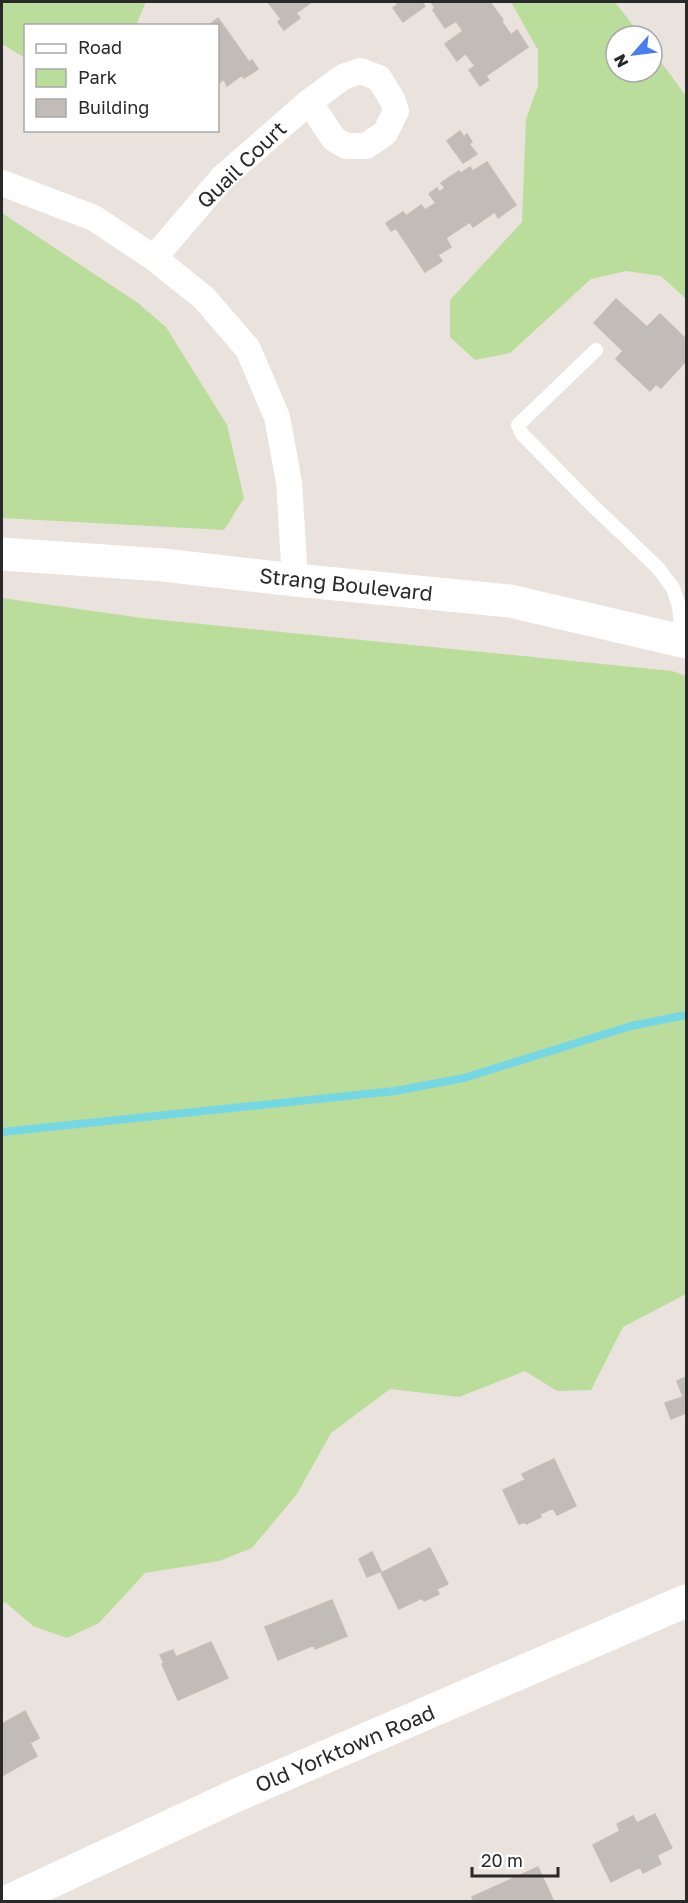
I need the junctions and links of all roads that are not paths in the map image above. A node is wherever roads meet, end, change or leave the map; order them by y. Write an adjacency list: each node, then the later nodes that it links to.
1 (309, 102): 3 (street, Quail Court)
2 (2, 183): 3 (street)
3 (154, 258): 6 (street)
4 (596, 350): 7 (lane)
5 (2, 554): 6 (main road, Strang Boulevard)
6 (295, 580): 7 (main road, Strang Boulevard)
7 (684, 641)
8 (687, 1601): 9 (main road, Old Yorktown Road)
9 (7, 1902)

